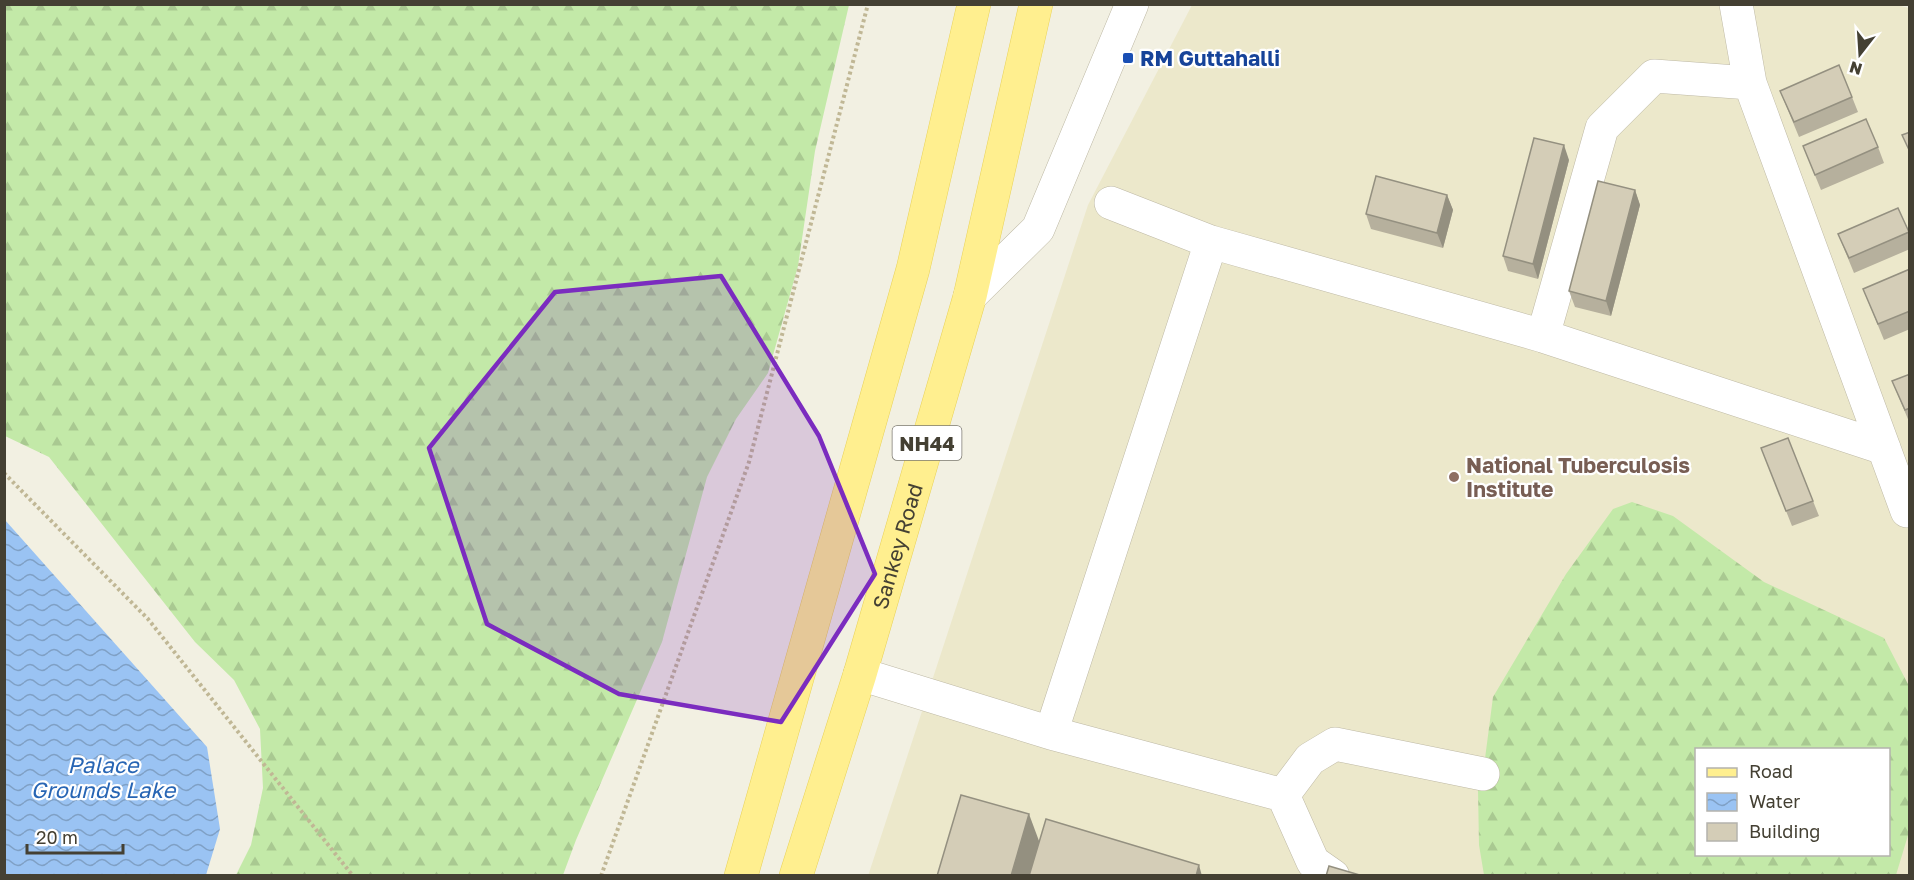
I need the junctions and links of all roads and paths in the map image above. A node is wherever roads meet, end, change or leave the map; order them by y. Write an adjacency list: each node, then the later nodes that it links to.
1 (868, 4): 19 (path)
2 (974, 4): 20 (main road, NH44)
3 (1036, 4): 9 (main road, Sankey Road / NH44)
4 (1132, 4): 9 (street)
5 (1736, 4): 6 (street)
6 (1750, 83): 10 (street); 11 (street)
7 (1111, 203): 8 (street)
8 (1211, 242): 10 (street); 15 (street)
9 (970, 296): 14 (main road, Sankey Road / NH44)
10 (1543, 336): 11 (street)
11 (1884, 448): 13 (street)
12 (4, 473): 18 (path)
13 (1906, 511)
14 (860, 674): 15 (street); 21 (main road, Sankey Road / NH44)
15 (1051, 733): 17 (street)
16 (1483, 774): 17 (street)
17 (1283, 795): 22 (street)
18 (353, 876)
19 (601, 876)
20 (741, 876)
21 (796, 876)
22 (1333, 876)

